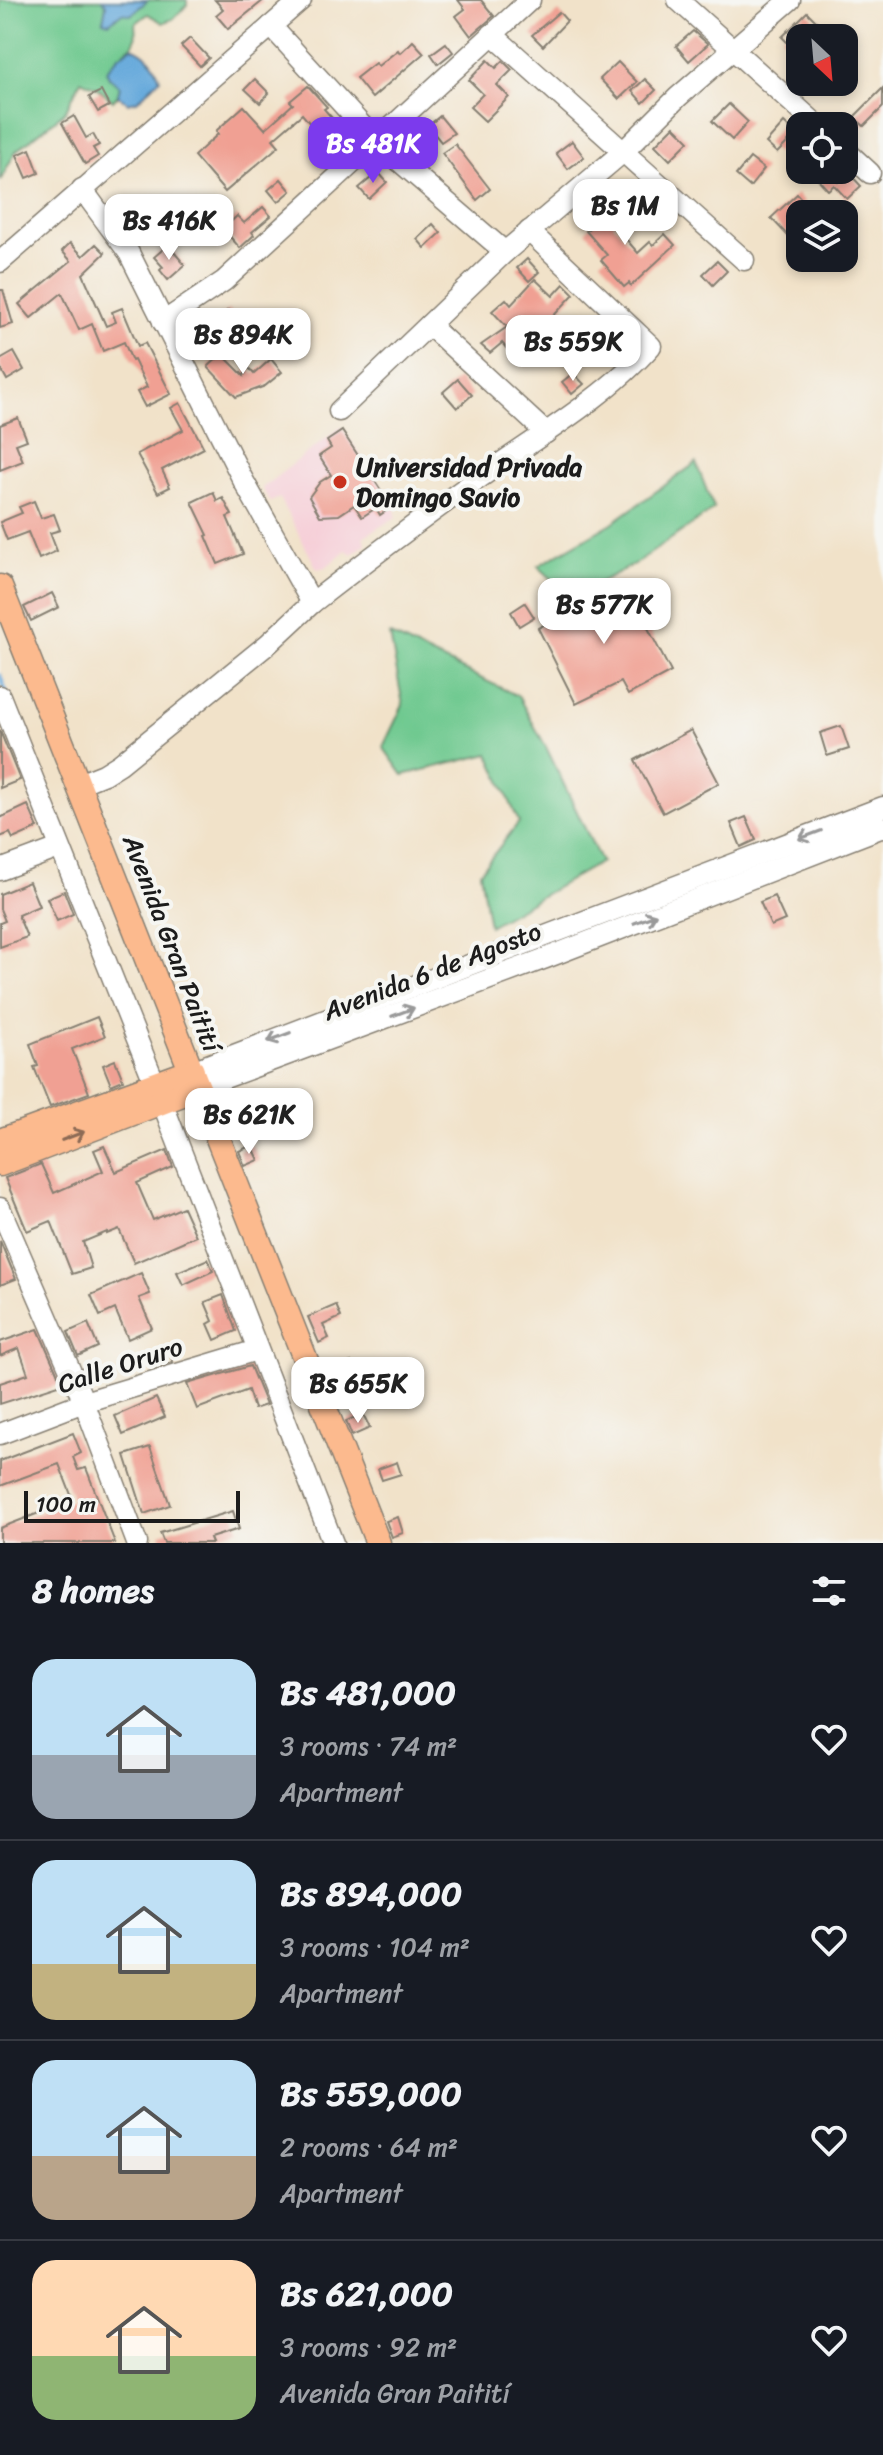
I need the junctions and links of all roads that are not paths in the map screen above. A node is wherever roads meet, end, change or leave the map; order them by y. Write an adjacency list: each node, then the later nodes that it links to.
1 (301, 0): 5 (street)
2 (530, 0): 6 (street)
3 (678, 0): 7 (street)
4 (790, 0): 7 (street)
5 (271, 26): 9 (street); 13 (street)
6 (492, 34): 9 (street); 10 (street)
7 (732, 50): 8 (street); 10 (street)
8 (802, 112)
9 (377, 142): 15 (street); 18 (street)
10 (623, 152): 14 (street); 16 (street)
11 (858, 162): 12 (street)
12 (870, 173)
13 (82, 189): 17 (street); 18 (street)
14 (529, 231): 15 (street); 21 (street)
15 (505, 252): 19 (street)
16 (744, 260)
17 (0, 262)
18 (163, 322): 23 (street)
19 (429, 325): 20 (street); 21 (street)
20 (339, 411)
21 (546, 433): 23 (street)
22 (2, 597): 25 (main road, Avenida Gran Paitití)
23 (312, 603): 25 (street)
24 (0, 696): 28 (street)
25 (79, 784): 31 (main road, Avenida Gran Paitití)
26 (883, 807): 29 (street, Avenida 6 de Agosto, one-way to 29)
27 (883, 827): 29 (street, Avenida 6 de Agosto)
28 (59, 848): 30 (street); 32 (street)
29 (762, 864): 31 (street, Avenida 6 de Agosto)
30 (0, 870)
31 (195, 1079): 32 (main road, Avenida 6 de Agosto); 41 (main road, Avenida Gran Paitití)
32 (158, 1093): 33 (main road, Avenida 6 de Agosto); 34 (main road, Avenida 6 de Agosto, one-way to 32); 36 (street)
33 (0, 1141)
34 (0, 1164)
35 (0, 1208): 37 (street)
36 (257, 1350): 37 (street, Calle Oruro); 40 (street)
37 (84, 1402): 38 (street, Calle Oruro); 39 (street)
38 (0, 1434)
39 (137, 1543)
40 (333, 1543)
41 (378, 1543)

